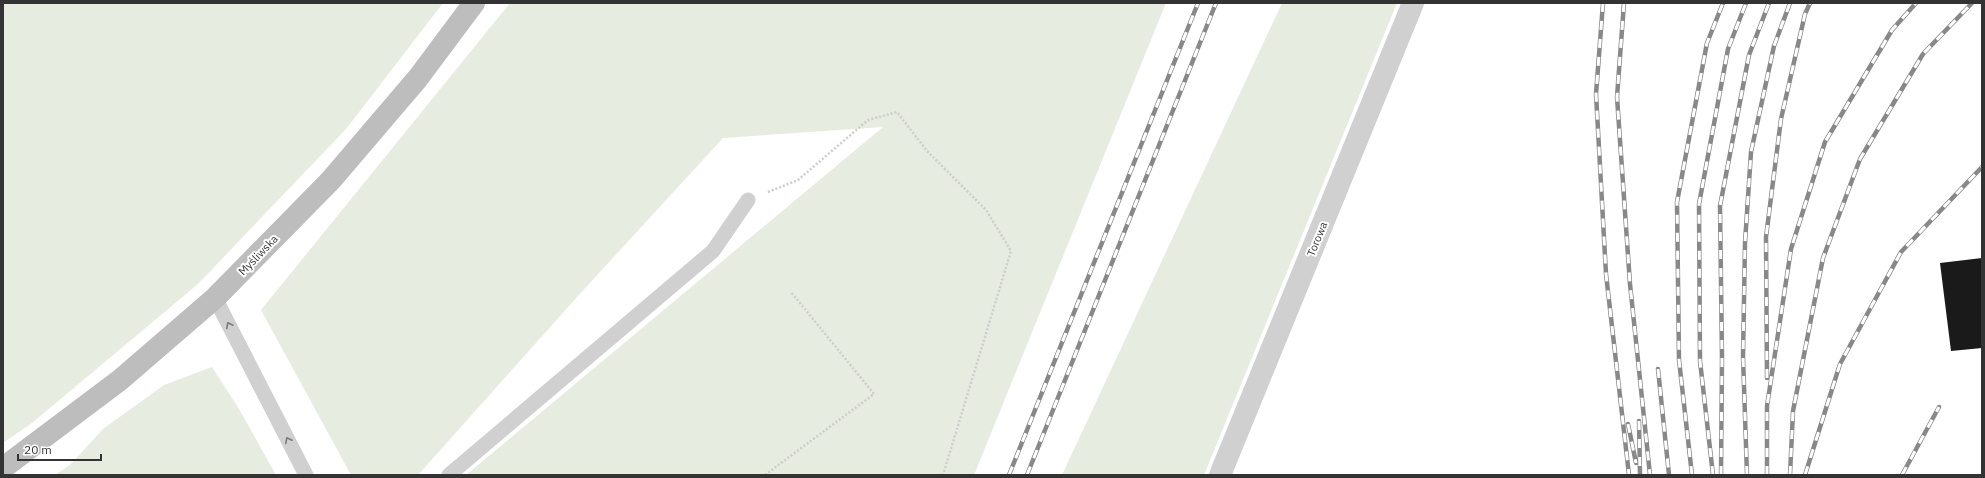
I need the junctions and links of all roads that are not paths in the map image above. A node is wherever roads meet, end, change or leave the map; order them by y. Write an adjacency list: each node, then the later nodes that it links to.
1 (474, 3): 4 (street, Myśliwska)
2 (1413, 3): 8 (street, Torowa)
3 (748, 200): 7 (lane)
4 (215, 298): 5 (street, Myśliwska); 6 (lane, one-way to 4)
5 (3, 468)
6 (306, 475)
7 (449, 475)
8 (1220, 475)

